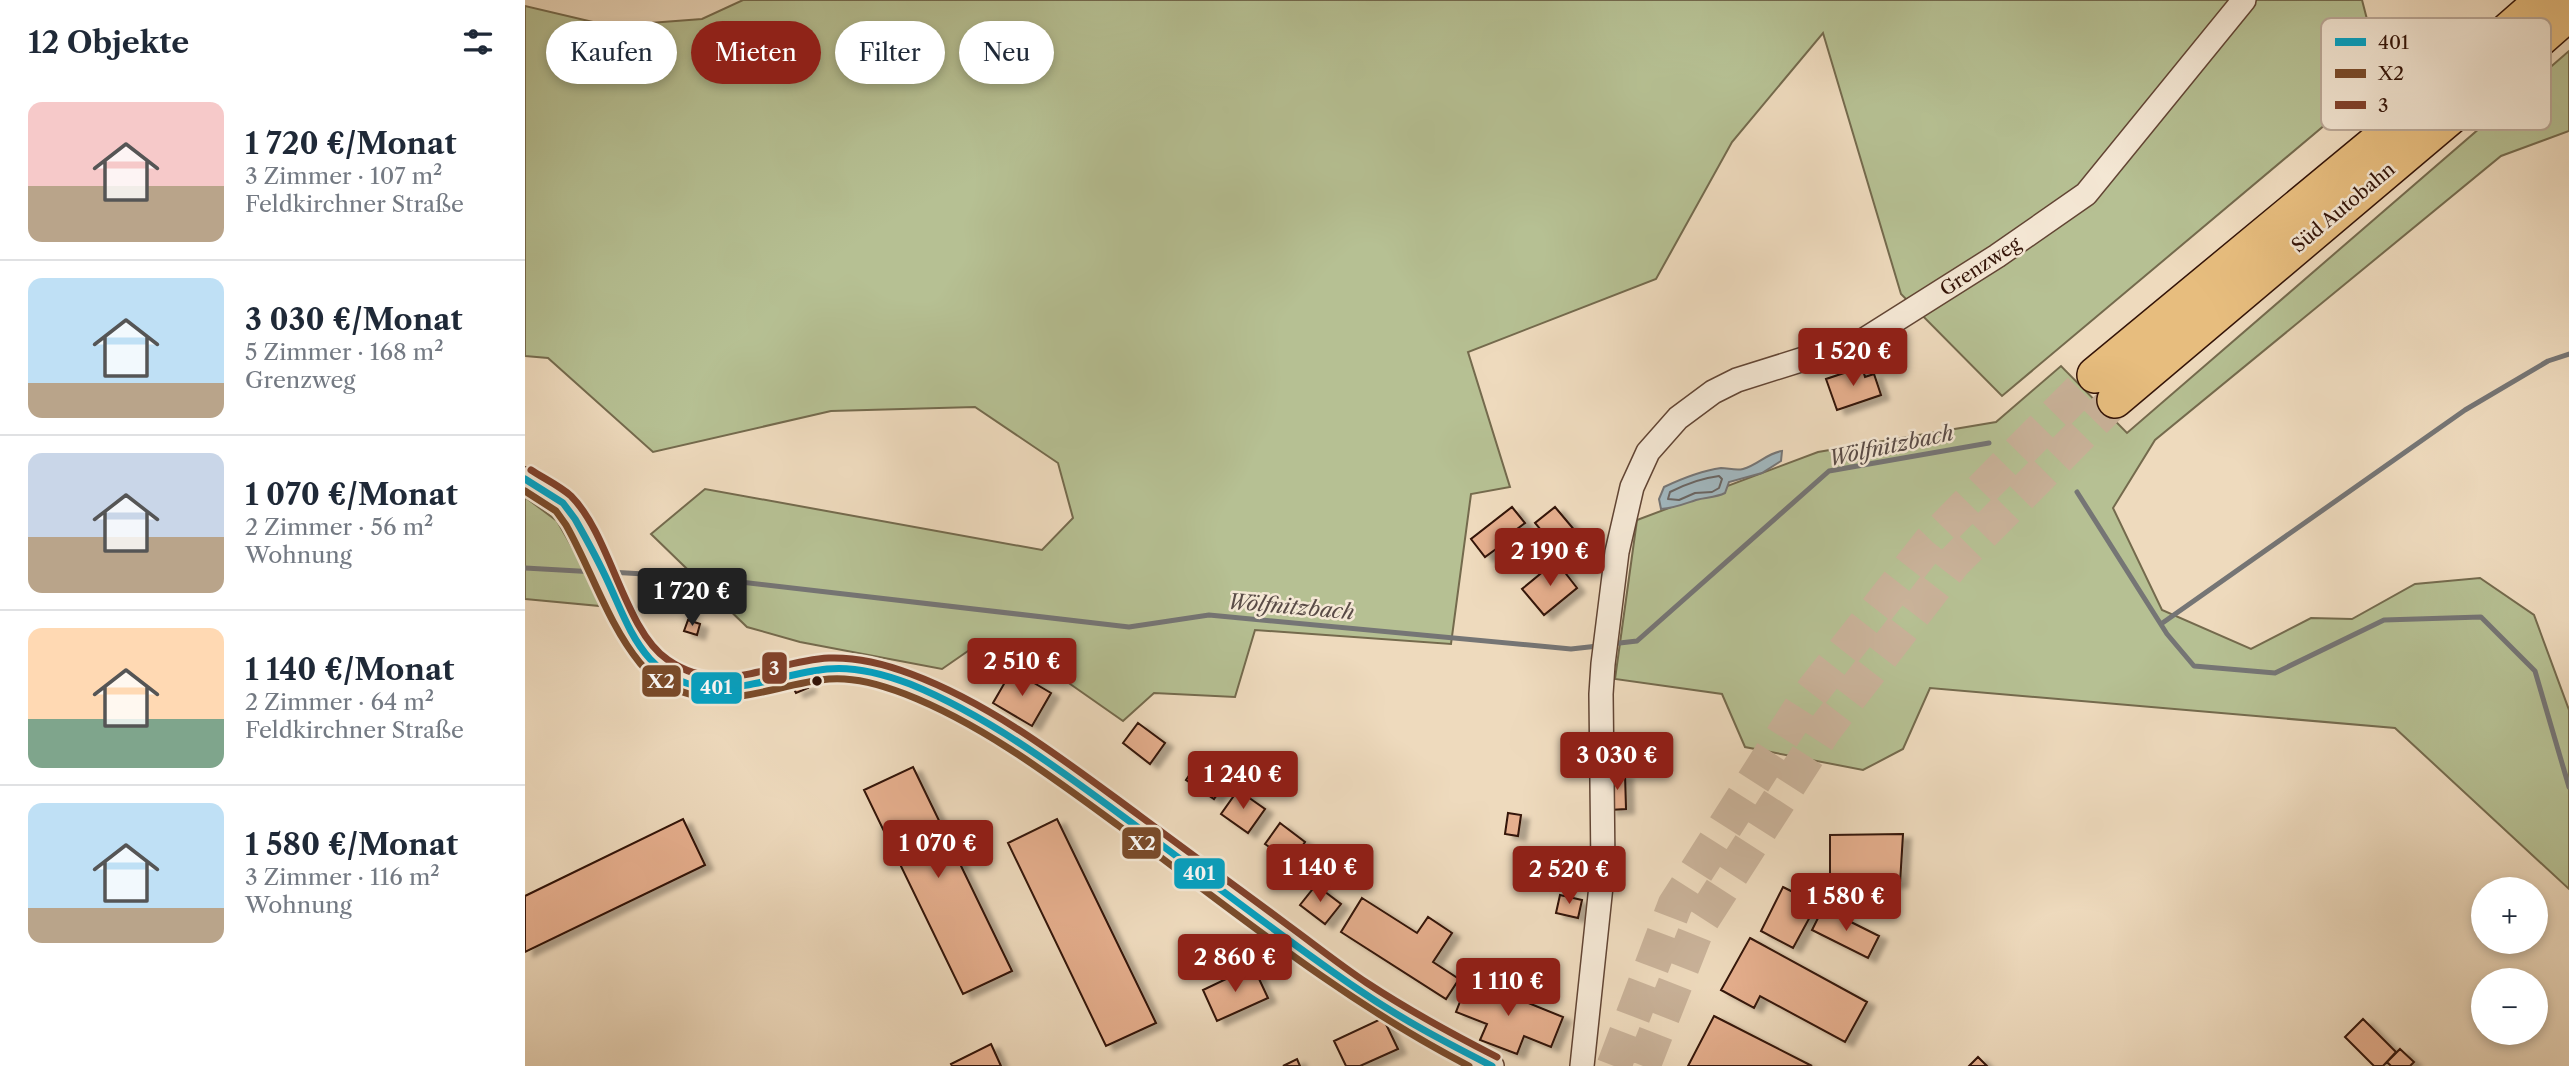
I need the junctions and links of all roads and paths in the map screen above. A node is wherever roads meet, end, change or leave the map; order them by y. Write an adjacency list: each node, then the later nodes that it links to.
1 (2244, 0): 10 (street, Grenzweg)
2 (2543, 0): 4 (highway, Süd Autobahn)
3 (2569, 13): 5 (highway, Süd Autobahn)
4 (2523, 18)
5 (2551, 29)
6 (2395, 130): 7 (highway, Süd Autobahn)
7 (2432, 130)
8 (525, 479): 9 (street)
9 (1492, 1066)
10 (1582, 1066)

